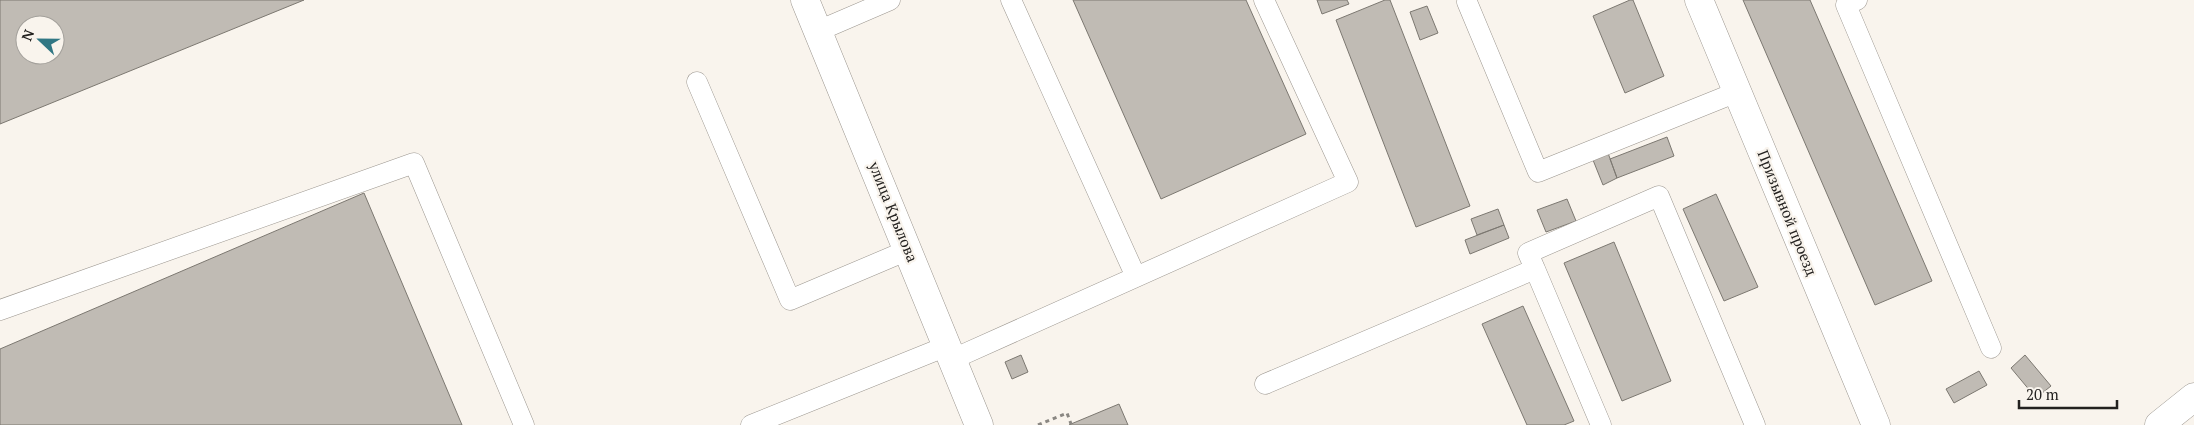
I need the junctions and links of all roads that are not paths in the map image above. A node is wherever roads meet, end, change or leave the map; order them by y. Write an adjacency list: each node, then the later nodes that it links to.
1 (805, 0): 8 (street, улица Крылова)
2 (890, 0): 8 (lane)
3 (1011, 0): 13 (lane)
4 (1264, 0): 13 (lane)
5 (1700, 0): 10 (street, Призывной проезд)
6 (1857, 0): 15 (lane)
7 (1468, 2): 10 (lane)
8 (818, 31): 11 (street, улица Крылова)
9 (697, 82): 11 (lane)
10 (1737, 92): 24 (street, Призывной проезд)
11 (908, 250): 16 (street, улица Крылова)
12 (1535, 269): 17 (lane); 22 (lane); 23 (lane)
13 (1136, 277): 16 (lane)
14 (0, 310): 19 (lane)
15 (1991, 348)
16 (950, 352): 20 (lane); 21 (street, улица Крылова)
17 (1265, 384)
18 (2194, 397): 25 (street)
19 (524, 425)
20 (751, 425)
21 (979, 425)
22 (1601, 425)
23 (1756, 425)
24 (1876, 425)
25 (2159, 425)

